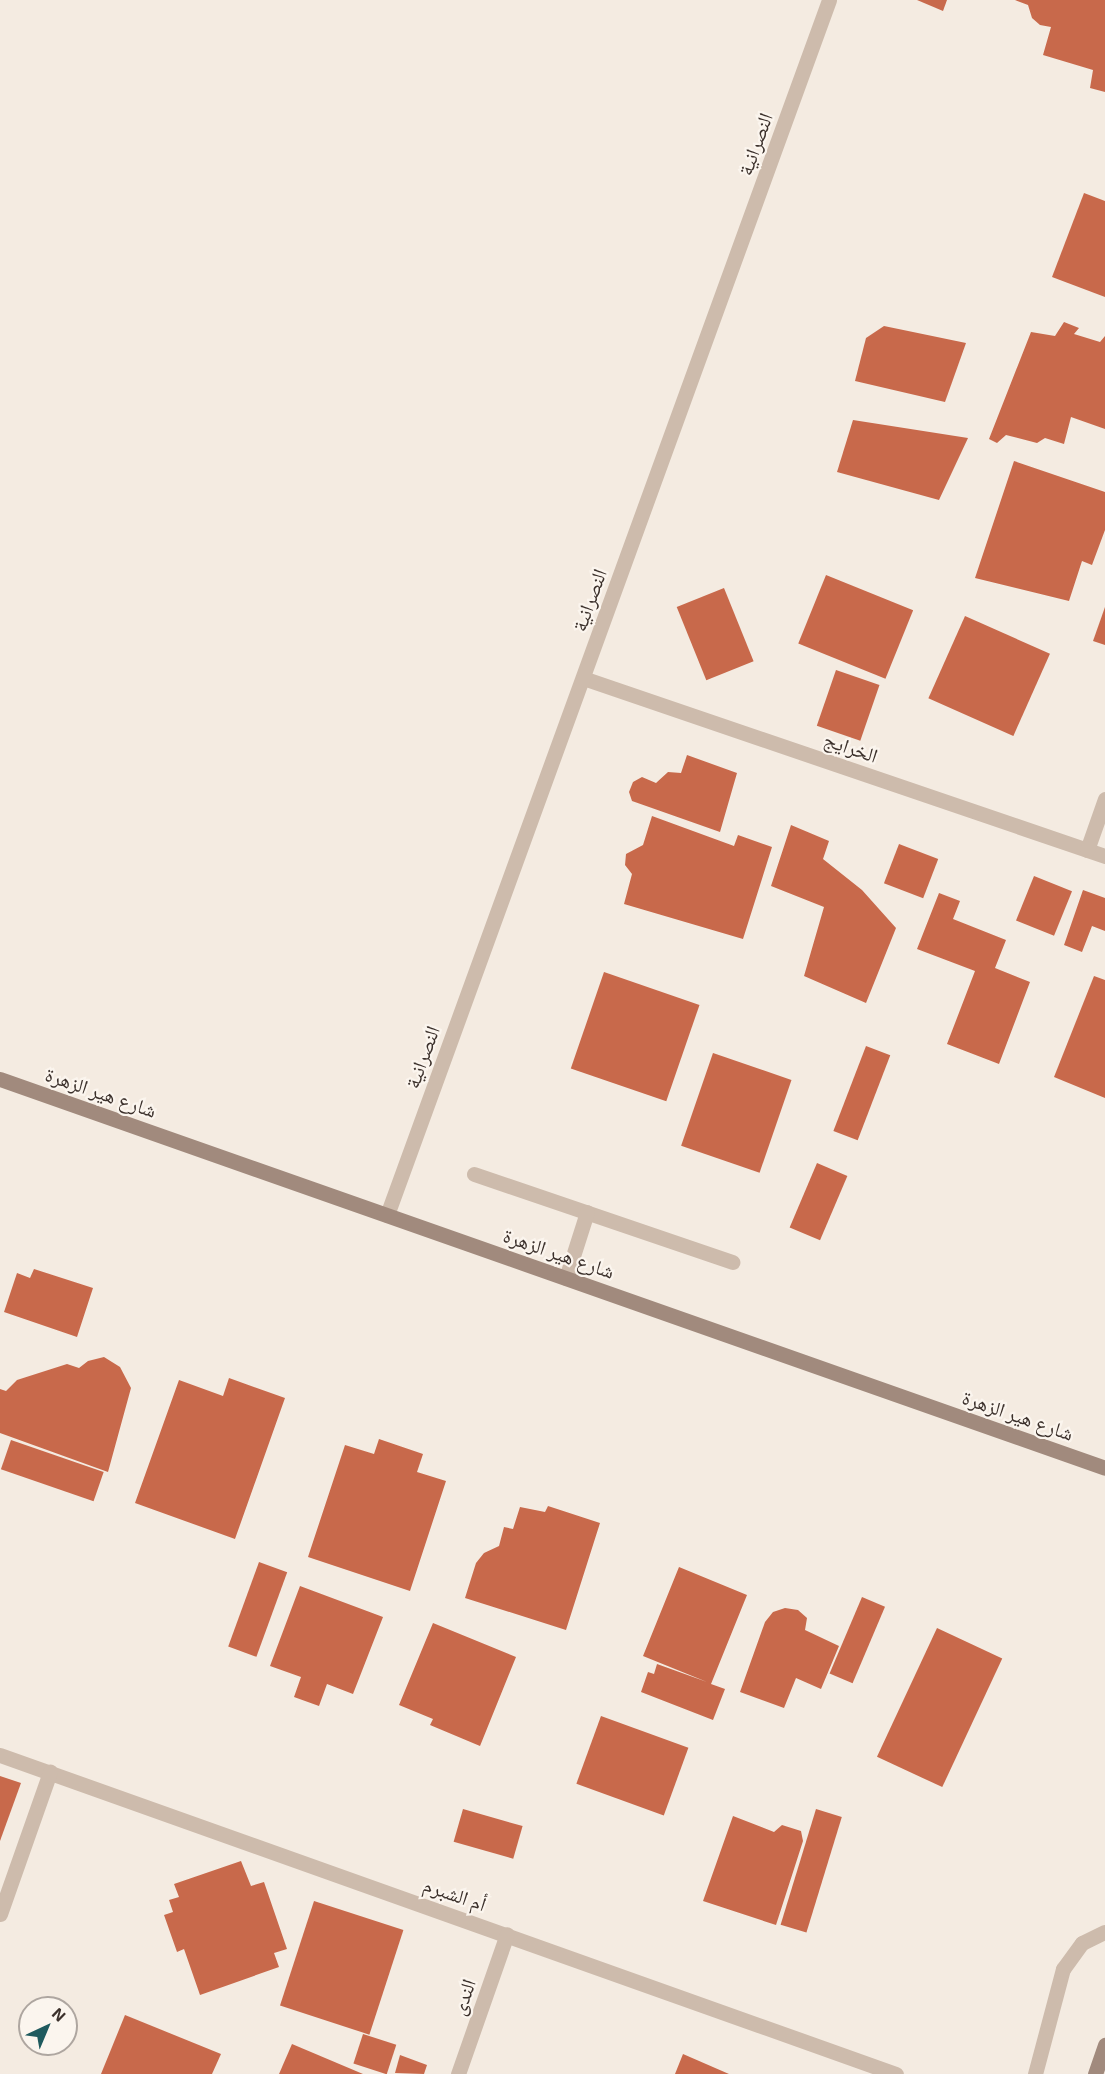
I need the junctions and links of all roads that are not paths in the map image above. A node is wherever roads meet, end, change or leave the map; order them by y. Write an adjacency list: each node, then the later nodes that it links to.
1 (830, 0): 2 (street, النصرانية)
2 (583, 678): 4 (street, الخرايج); 9 (street, النصرانية)
3 (1105, 799): 4 (street)
4 (1087, 850): 5 (street, الخرايج)
5 (1105, 856)
6 (0, 1079): 9 (street, شارع هير الزهرة)
7 (474, 1174): 8 (street)
8 (586, 1212): 10 (street); 11 (street)
9 (387, 1215): 11 (street, شارع هير الزهرة)
10 (732, 1262)
11 (566, 1278): 12 (street, شارع هير الزهرة)
12 (1105, 1468)
13 (0, 1755): 14 (street, أم الشبرم)
14 (50, 1772): 15 (street); 17 (street, أم الشبرم)
15 (0, 1914)
16 (1105, 1932): 21 (street)
17 (507, 1934): 19 (street, الندى); 20 (street, أم الشبرم)
18 (1105, 2045): 22 (street)
19 (458, 2074)
20 (896, 2074)
21 (1035, 2074)
22 (1095, 2074)

